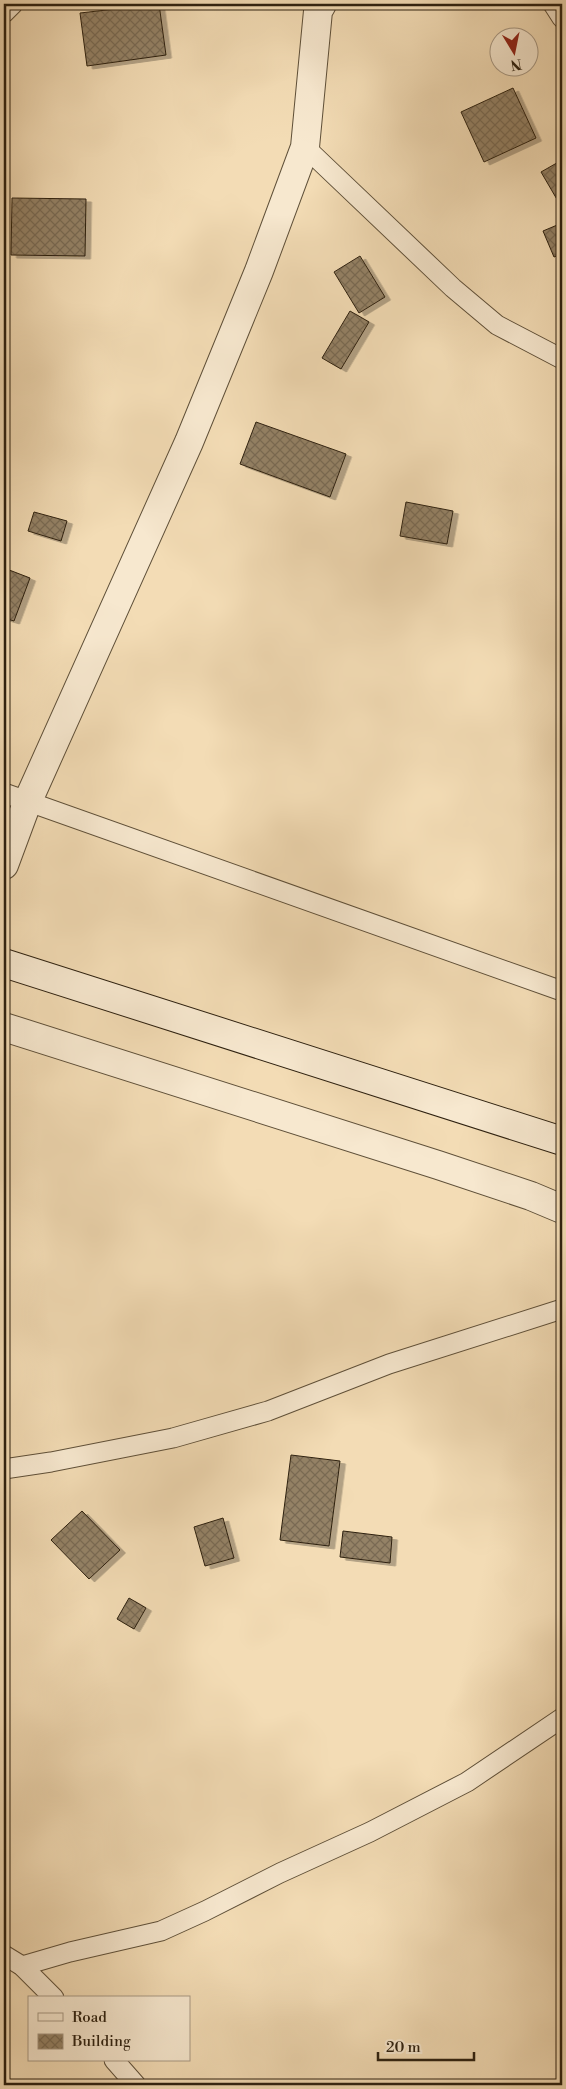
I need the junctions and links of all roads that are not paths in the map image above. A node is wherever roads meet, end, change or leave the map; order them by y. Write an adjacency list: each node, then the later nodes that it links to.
1 (13, 4): 4 (lane)
2 (322, 4): 6 (street)
3 (553, 4): 5 (lane)
4 (4, 13)
5 (562, 18)
6 (305, 147): 7 (lane); 8 (street)
7 (562, 359)
8 (15, 798): 9 (street); 11 (lane)
9 (4, 864)
10 (4, 962): 13 (street)
11 (562, 991)
12 (4, 1026): 14 (street)
13 (562, 1141)
14 (562, 1209)
15 (562, 1309): 16 (lane)
16 (4, 1469)
17 (562, 1718): 19 (lane)
18 (4, 1955): 19 (lane)
19 (22, 1966): 20 (lane)
20 (52, 1996)
21 (116, 2062): 22 (lane)
22 (136, 2085)

